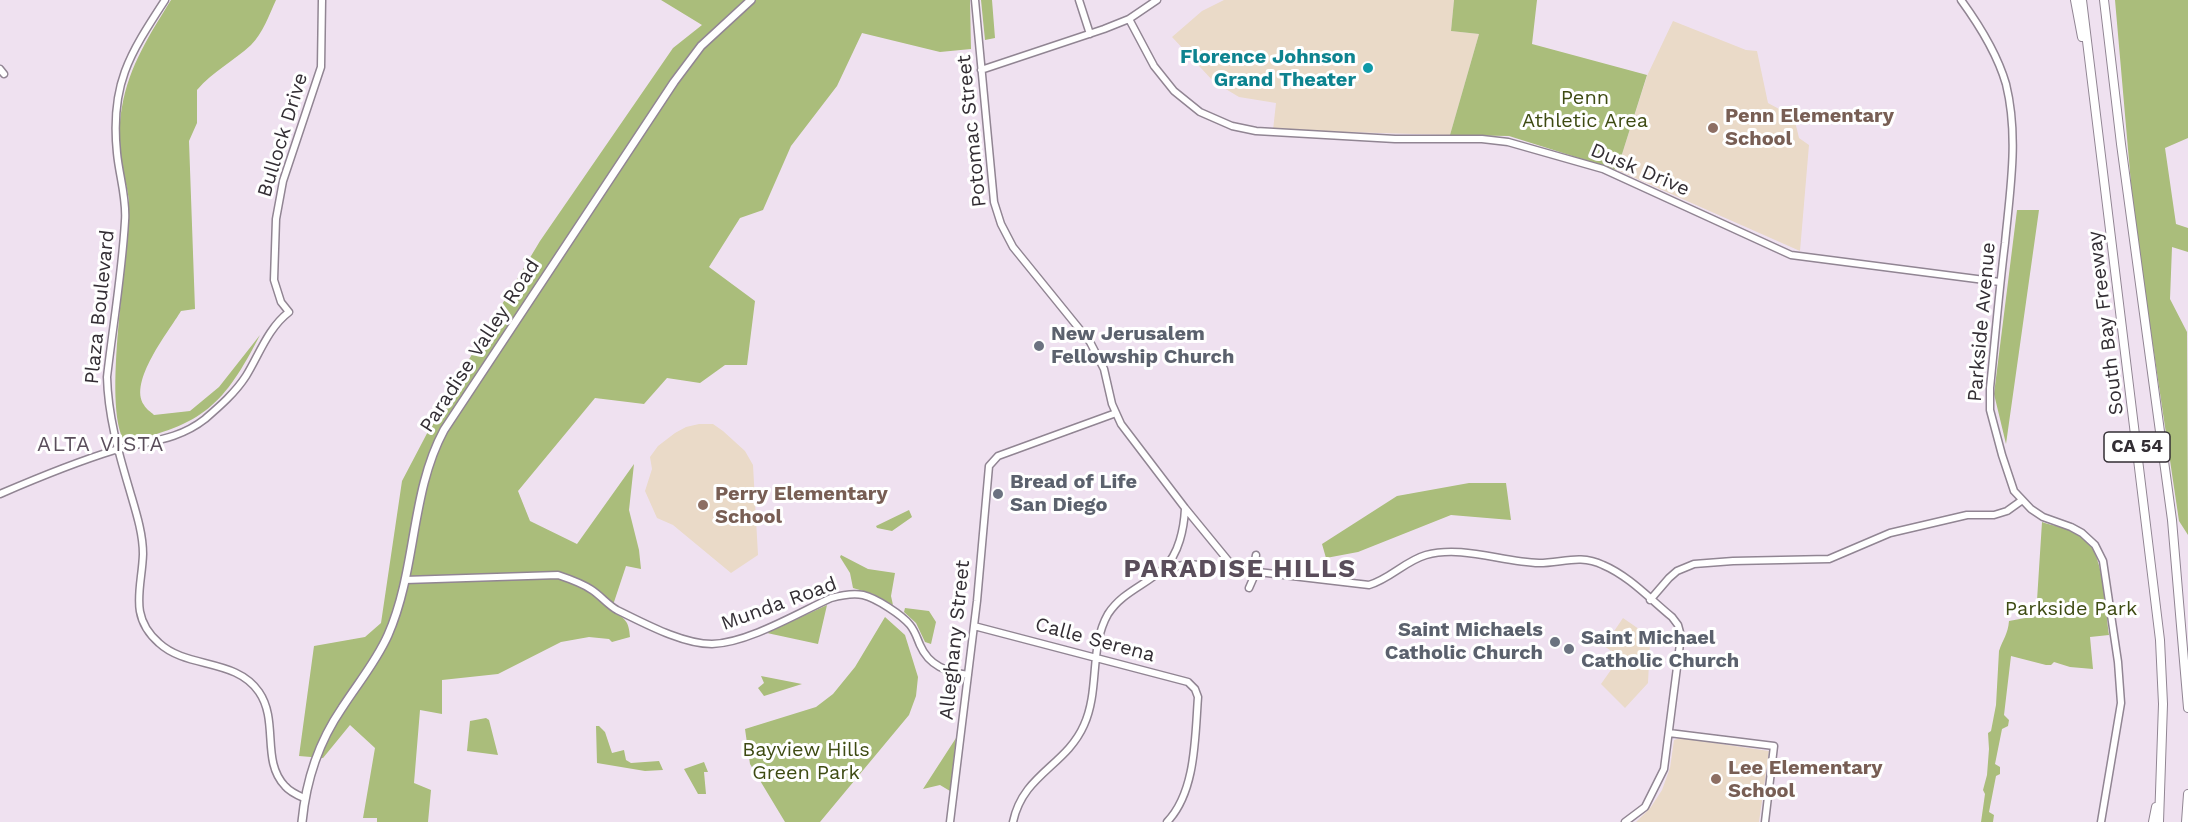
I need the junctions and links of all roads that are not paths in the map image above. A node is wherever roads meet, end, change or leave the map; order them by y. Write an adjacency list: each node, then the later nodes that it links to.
1 (165, 0): 17 (street, Plaza Boulevard)
2 (322, 0): 17 (street, Bullock Drive)
3 (752, 0): 27 (main road, Paradise Valley Road)
4 (975, 0): 13 (street, Potomac Street)
5 (1079, 0): 12 (street)
6 (1156, 0): 11 (street)
7 (1961, 0): 15 (street, Parkside Avenue)
8 (2075, 0): 14 (highway)
9 (2082, 0): 14 (highway, South Bay Freeway / CA 54)
10 (2105, 1): 33 (highway, South Bay Freeway / CA 54)
11 (1129, 19): 12 (street); 15 (street, Dusk Drive)
12 (1090, 34): 13 (street)
13 (981, 70): 16 (street, Potomac Street)
14 (2095, 100): 36 (highway, South Bay Freeway / CA 54)
15 (2000, 282): 19 (street, Parkside Avenue)
16 (1116, 413): 20 (street, Potomac Street); 30 (street, Alleghany Street)
17 (118, 449): 18 (street); 37 (street, Plaza Boulevard)
18 (0, 494)
19 (2021, 501): 29 (street); 44 (street, Parkside Avenue)
20 (1185, 508): 21 (street, Potomac Street); 24 (street)
21 (1221, 552): 23 (street); 25 (street, Potomac Street)
22 (1256, 555): 26 (street)
23 (1216, 567): 24 (street); 25 (street)
24 (1165, 568): 31 (street)
25 (1235, 568): 26 (street)
26 (1257, 572): 28 (street); 29 (street)
27 (405, 580): 32 (street, Munda Road); 37 (main road, Paradise Valley Road)
28 (1249, 588)
29 (1650, 600): 34 (street)
30 (974, 626): 31 (street, Calle Serena); 32 (street, Alleghany Street)
31 (1096, 658): 40 (street); 41 (street, Calle Serena)
32 (968, 675): 39 (street, Alleghany Street)
33 (2188, 708)
34 (1669, 733): 42 (street); 43 (street)
35 (2188, 794): 47 (highway)
36 (2161, 795): 45 (highway); 46 (highway, South Bay Freeway / CA 54)
37 (304, 798): 38 (main road, Paradise Valley Road)
38 (302, 822)
39 (950, 822)
40 (1013, 822)
41 (1167, 822)
42 (1625, 822)
43 (1765, 822)
44 (2101, 822)
45 (2153, 822)
46 (2159, 822)
47 (2186, 822)

